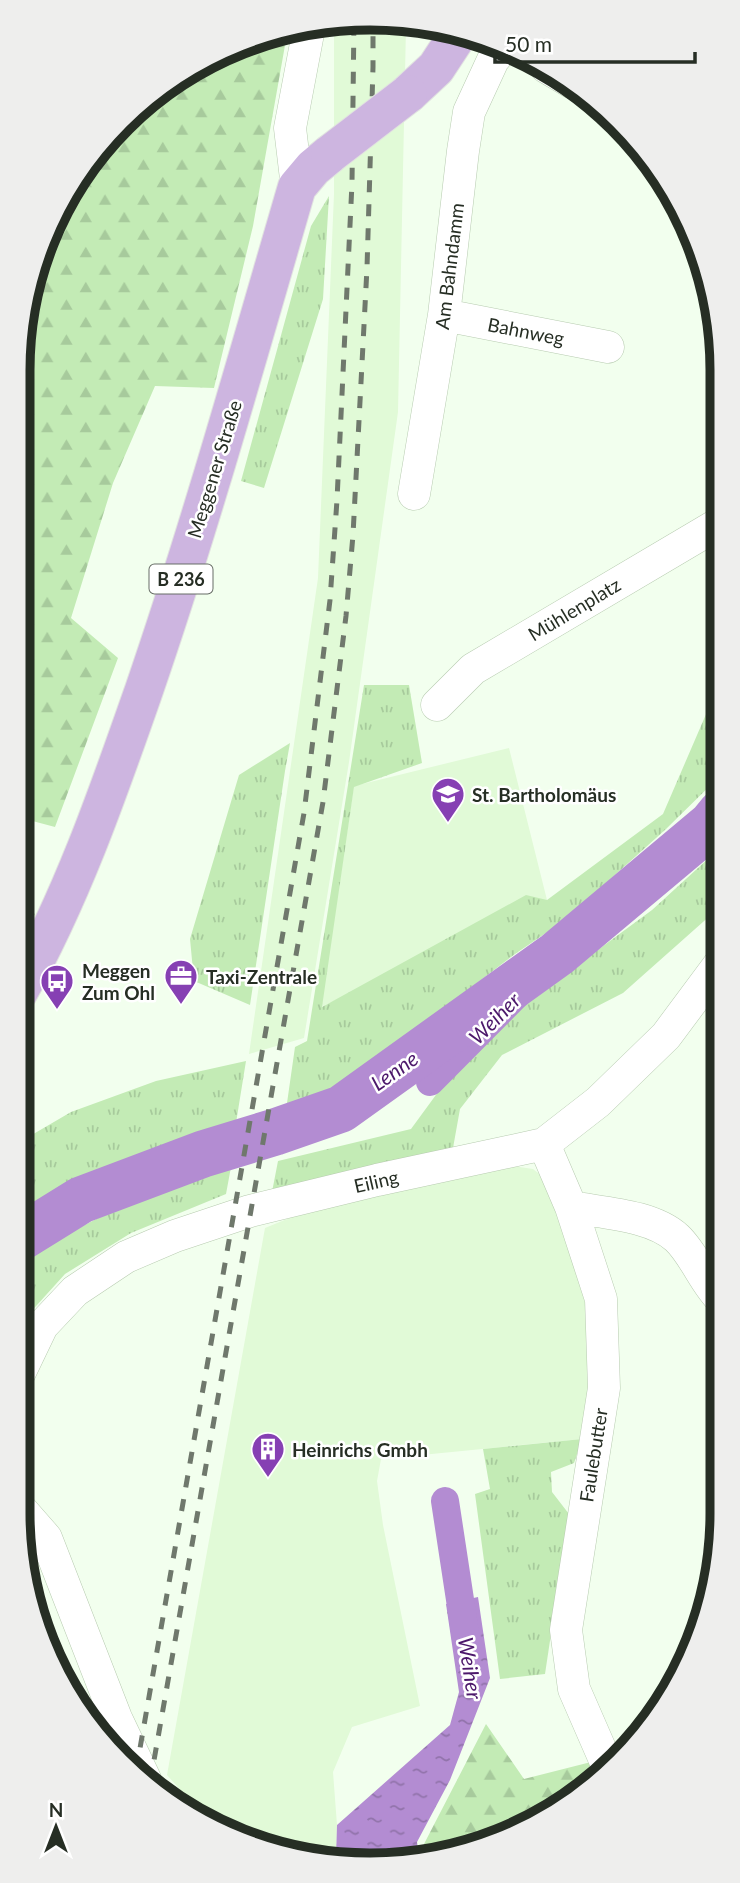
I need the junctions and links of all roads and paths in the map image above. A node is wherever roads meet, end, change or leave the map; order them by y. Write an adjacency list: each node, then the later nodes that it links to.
1 (308, 35): 4 (street)
2 (454, 40): 4 (main road, Meggener Straße / B 236, bridge)
3 (498, 55): 5 (street, Am Bahndamm)
4 (297, 187): 10 (main road, Meggener Straße / B 236)
5 (443, 315): 6 (street, Bahnweg); 7 (street, Am Bahndamm)
6 (608, 347)
7 (414, 494)
8 (710, 529): 9 (street, Mühlenplatz)
9 (437, 705)
10 (30, 971)
11 (710, 977): 12 (street, Eiling)
12 (544, 1144): 13 (street, Faulebutter); 15 (street, Eiling)
13 (571, 1208): 14 (street); 18 (street, Faulebutter)
14 (710, 1283)
15 (30, 1351)
16 (30, 1520): 17 (street)
17 (136, 1760)
18 (605, 1760)

